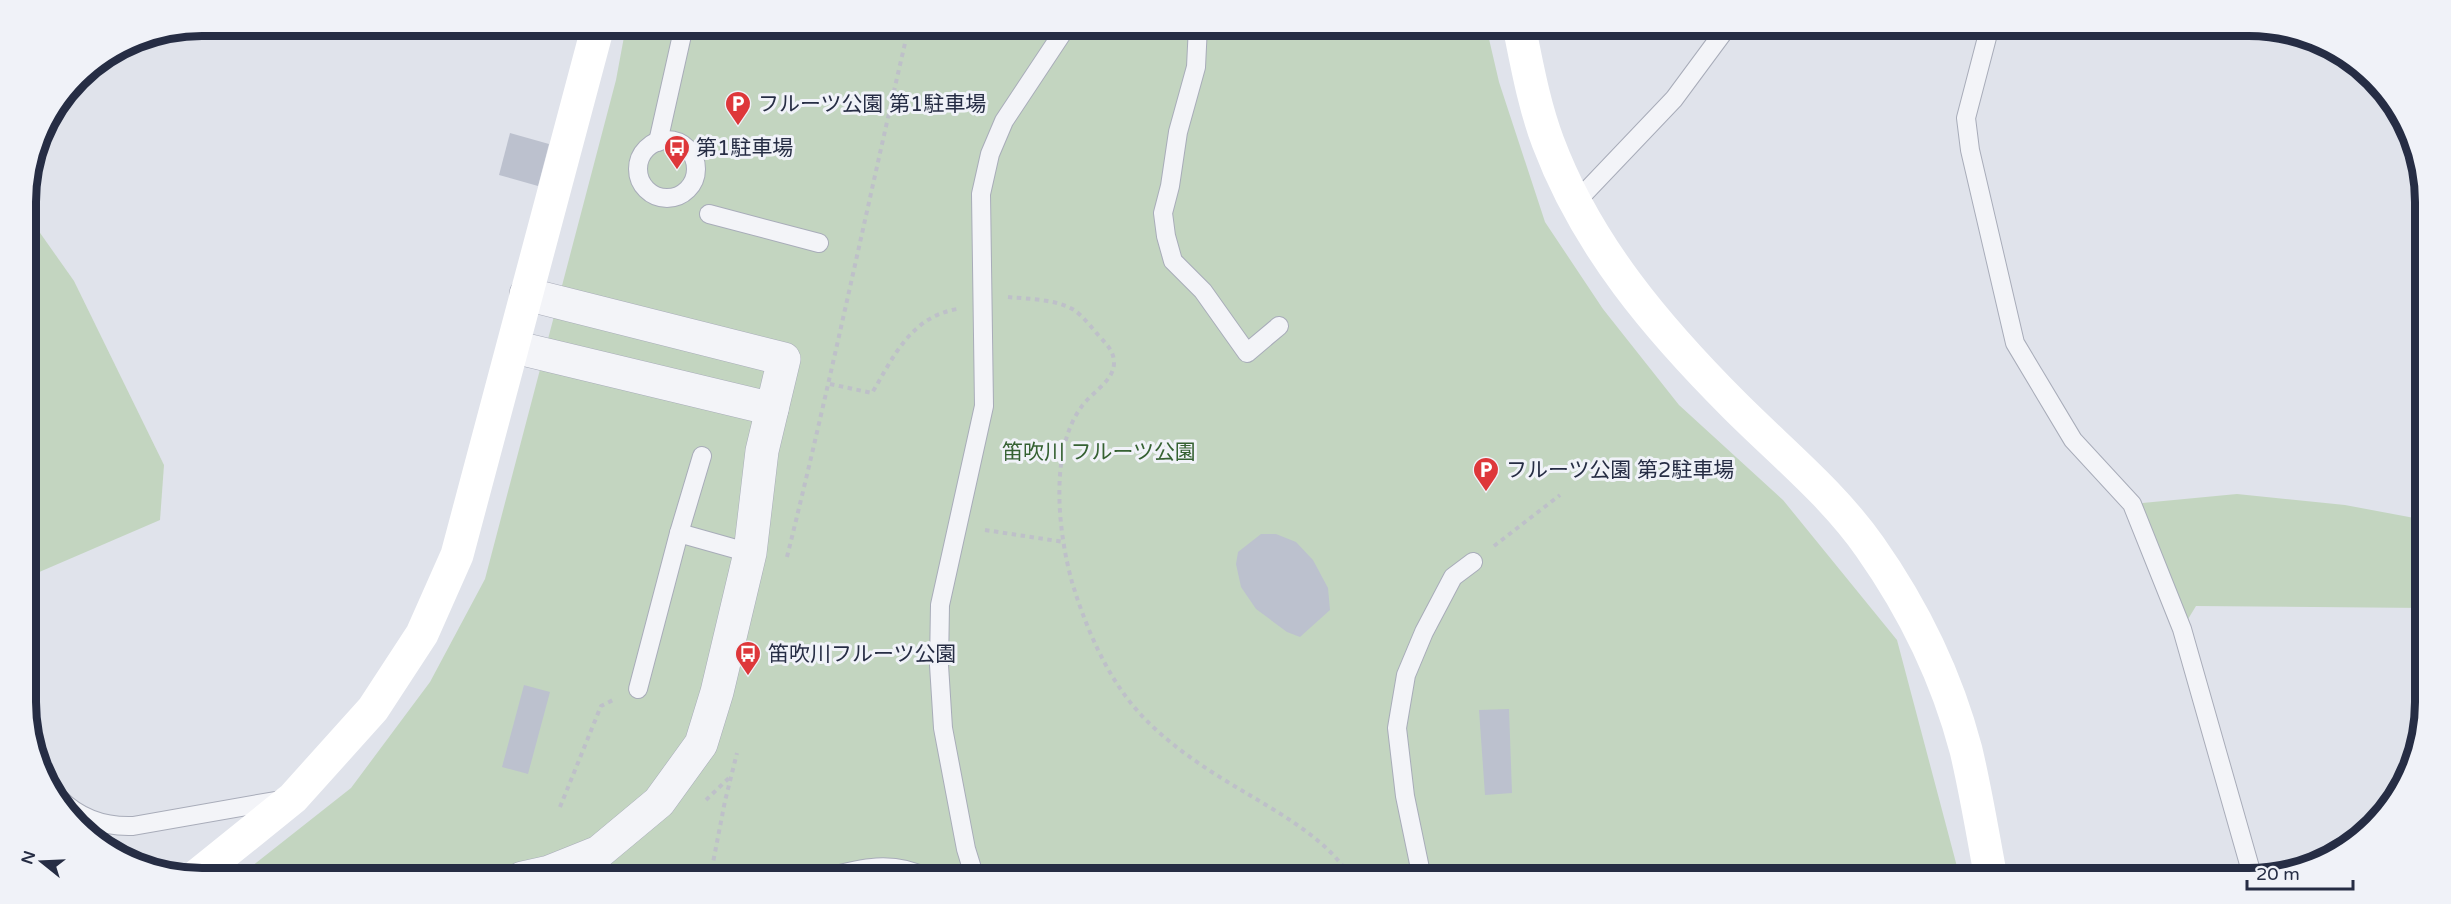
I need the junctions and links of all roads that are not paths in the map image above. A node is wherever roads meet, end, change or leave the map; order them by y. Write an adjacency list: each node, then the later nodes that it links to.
1 (595, 36): 12 (street)
2 (682, 36): 8 (lane)
3 (1060, 36): 27 (lane)
4 (1198, 36): 13 (lane)
5 (1521, 36): 9 (street)
6 (1721, 36): 9 (lane)
7 (1987, 36): 30 (lane)
8 (657, 142)
9 (1575, 203): 29 (street)
10 (709, 214): 11 (lane)
11 (819, 243)
12 (526, 294): 14 (street); 15 (street)
13 (1279, 326)
14 (514, 346): 15 (street); 21 (street)
15 (772, 409): 18 (street)
16 (702, 456): 17 (lane)
17 (679, 533): 18 (lane); 20 (lane)
18 (750, 553): 24 (street)
19 (1473, 562): 28 (lane)
20 (638, 689)
21 (293, 798): 22 (lane); 23 (street)
22 (82, 816)
23 (206, 868)
24 (559, 868)
25 (861, 868): 26 (lane)
26 (901, 868)
27 (972, 868)
28 (1420, 868)
29 (1989, 868)
30 (2250, 868)

